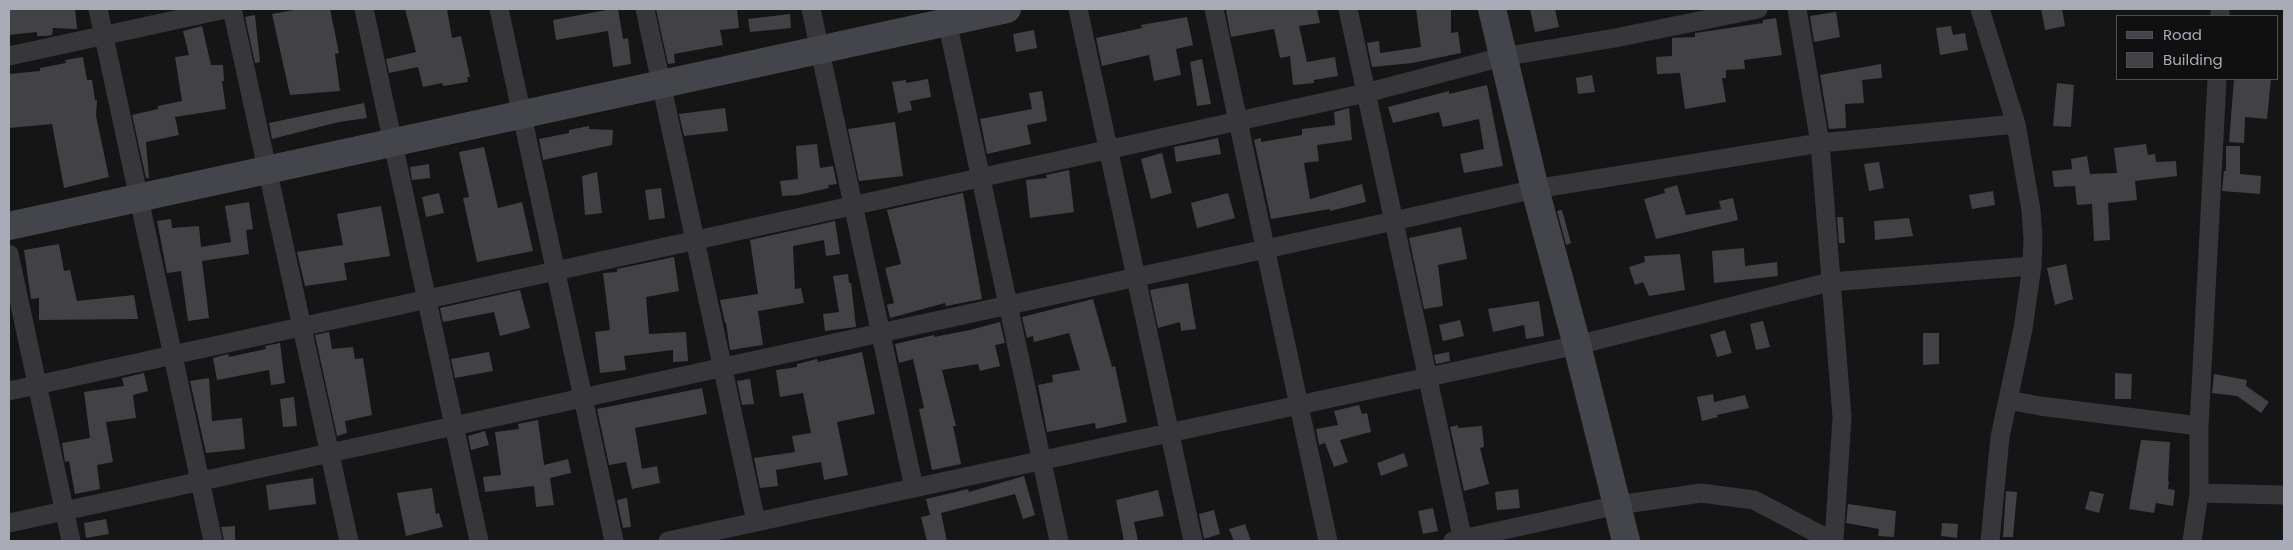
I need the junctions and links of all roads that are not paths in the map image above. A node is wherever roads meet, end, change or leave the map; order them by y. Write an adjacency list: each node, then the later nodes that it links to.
1 (98, 9): 17 (street)
2 (226, 9): 17 (street)
3 (232, 9): 30 (street)
4 (364, 9): 27 (street)
5 (500, 9): 24 (street)
6 (645, 9): 22 (street)
7 (811, 9): 18 (street)
8 (1007, 9): 16 (main road)
9 (1078, 9): 29 (street)
10 (1214, 9): 25 (street)
11 (1348, 9): 23 (street)
12 (1492, 9): 20 (main road)
13 (1758, 9): 20 (street)
14 (1798, 9): 28 (street)
15 (1980, 9): 26 (street)
16 (945, 15): 18 (main road); 31 (street)
17 (104, 36): 19 (street); 33 (street)
18 (819, 50): 22 (main road); 34 (street)
19 (9, 56)
20 (1502, 58): 23 (street); 32 (main road)
21 (2217, 80): 58 (street)
22 (662, 84): 24 (main road); 37 (street)
23 (1366, 93): 25 (street); 35 (street)
24 (522, 114): 27 (main road); 41 (street)
25 (1238, 121): 29 (street); 38 (street)
26 (2016, 124): 28 (street); 40 (street)
27 (393, 142): 30 (main road); 44 (street)
28 (1820, 143): 32 (street); 43 (street)
29 (1108, 149): 31 (street); 42 (street)
30 (267, 170): 33 (main road); 46 (street)
31 (980, 177): 34 (street); 45 (street)
32 (1535, 189): 35 (street); 48 (main road)
33 (139, 198): 36 (main road); 49 (street)
34 (853, 205): 37 (street); 47 (street)
35 (1394, 222): 38 (street); 51 (street)
36 (9, 226)
37 (695, 240): 41 (street); 50 (street)
38 (1266, 249): 42 (street); 56 (street)
39 (9, 254): 52 (street)
40 (2032, 266): 43 (street); 55 (street)
41 (556, 270): 44 (street); 54 (street)
42 (1136, 278): 45 (street); 59 (street)
43 (1830, 282): 48 (street); 81 (street)
44 (427, 299): 46 (street); 57 (street)
45 (1008, 306): 47 (street); 61 (street)
46 (301, 327): 49 (street); 60 (street)
47 (880, 333): 50 (street); 63 (street)
48 (1577, 345): 51 (street); 66 (main road)
49 (172, 355): 52 (street); 62 (street)
50 (723, 368): 54 (street); 68 (street)
51 (1427, 376): 56 (street); 79 (street)
52 (37, 385): 53 (street); 67 (street)
53 (9, 391)
54 (583, 398): 57 (street); 74 (street)
55 (2008, 400): 58 (street); 82 (street)
56 (1299, 404): 59 (street); 78 (street)
57 (454, 426): 60 (street); 73 (street)
58 (2199, 426): 64 (street)
59 (1170, 432): 61 (street); 77 (street)
60 (329, 453): 62 (street); 72 (street)
61 (1041, 460): 63 (street); 76 (street)
62 (200, 481): 67 (street); 71 (street)
63 (914, 488): 68 (street)
64 (2199, 493): 65 (street); 83 (street)
65 (2284, 495)
66 (1618, 505): 79 (street); 80 (main road); 81 (street)
67 (64, 511): 69 (street); 70 (street)
68 (756, 522): 75 (street)
69 (9, 523)
70 (71, 541)
71 (213, 541)
72 (349, 541)
73 (479, 541)
74 (614, 541)
75 (668, 541)
76 (1059, 541)
77 (1193, 541)
78 (1328, 541)
79 (1459, 541)
80 (1626, 541)
81 (1833, 541)
82 (1990, 541)
83 (2192, 541)

